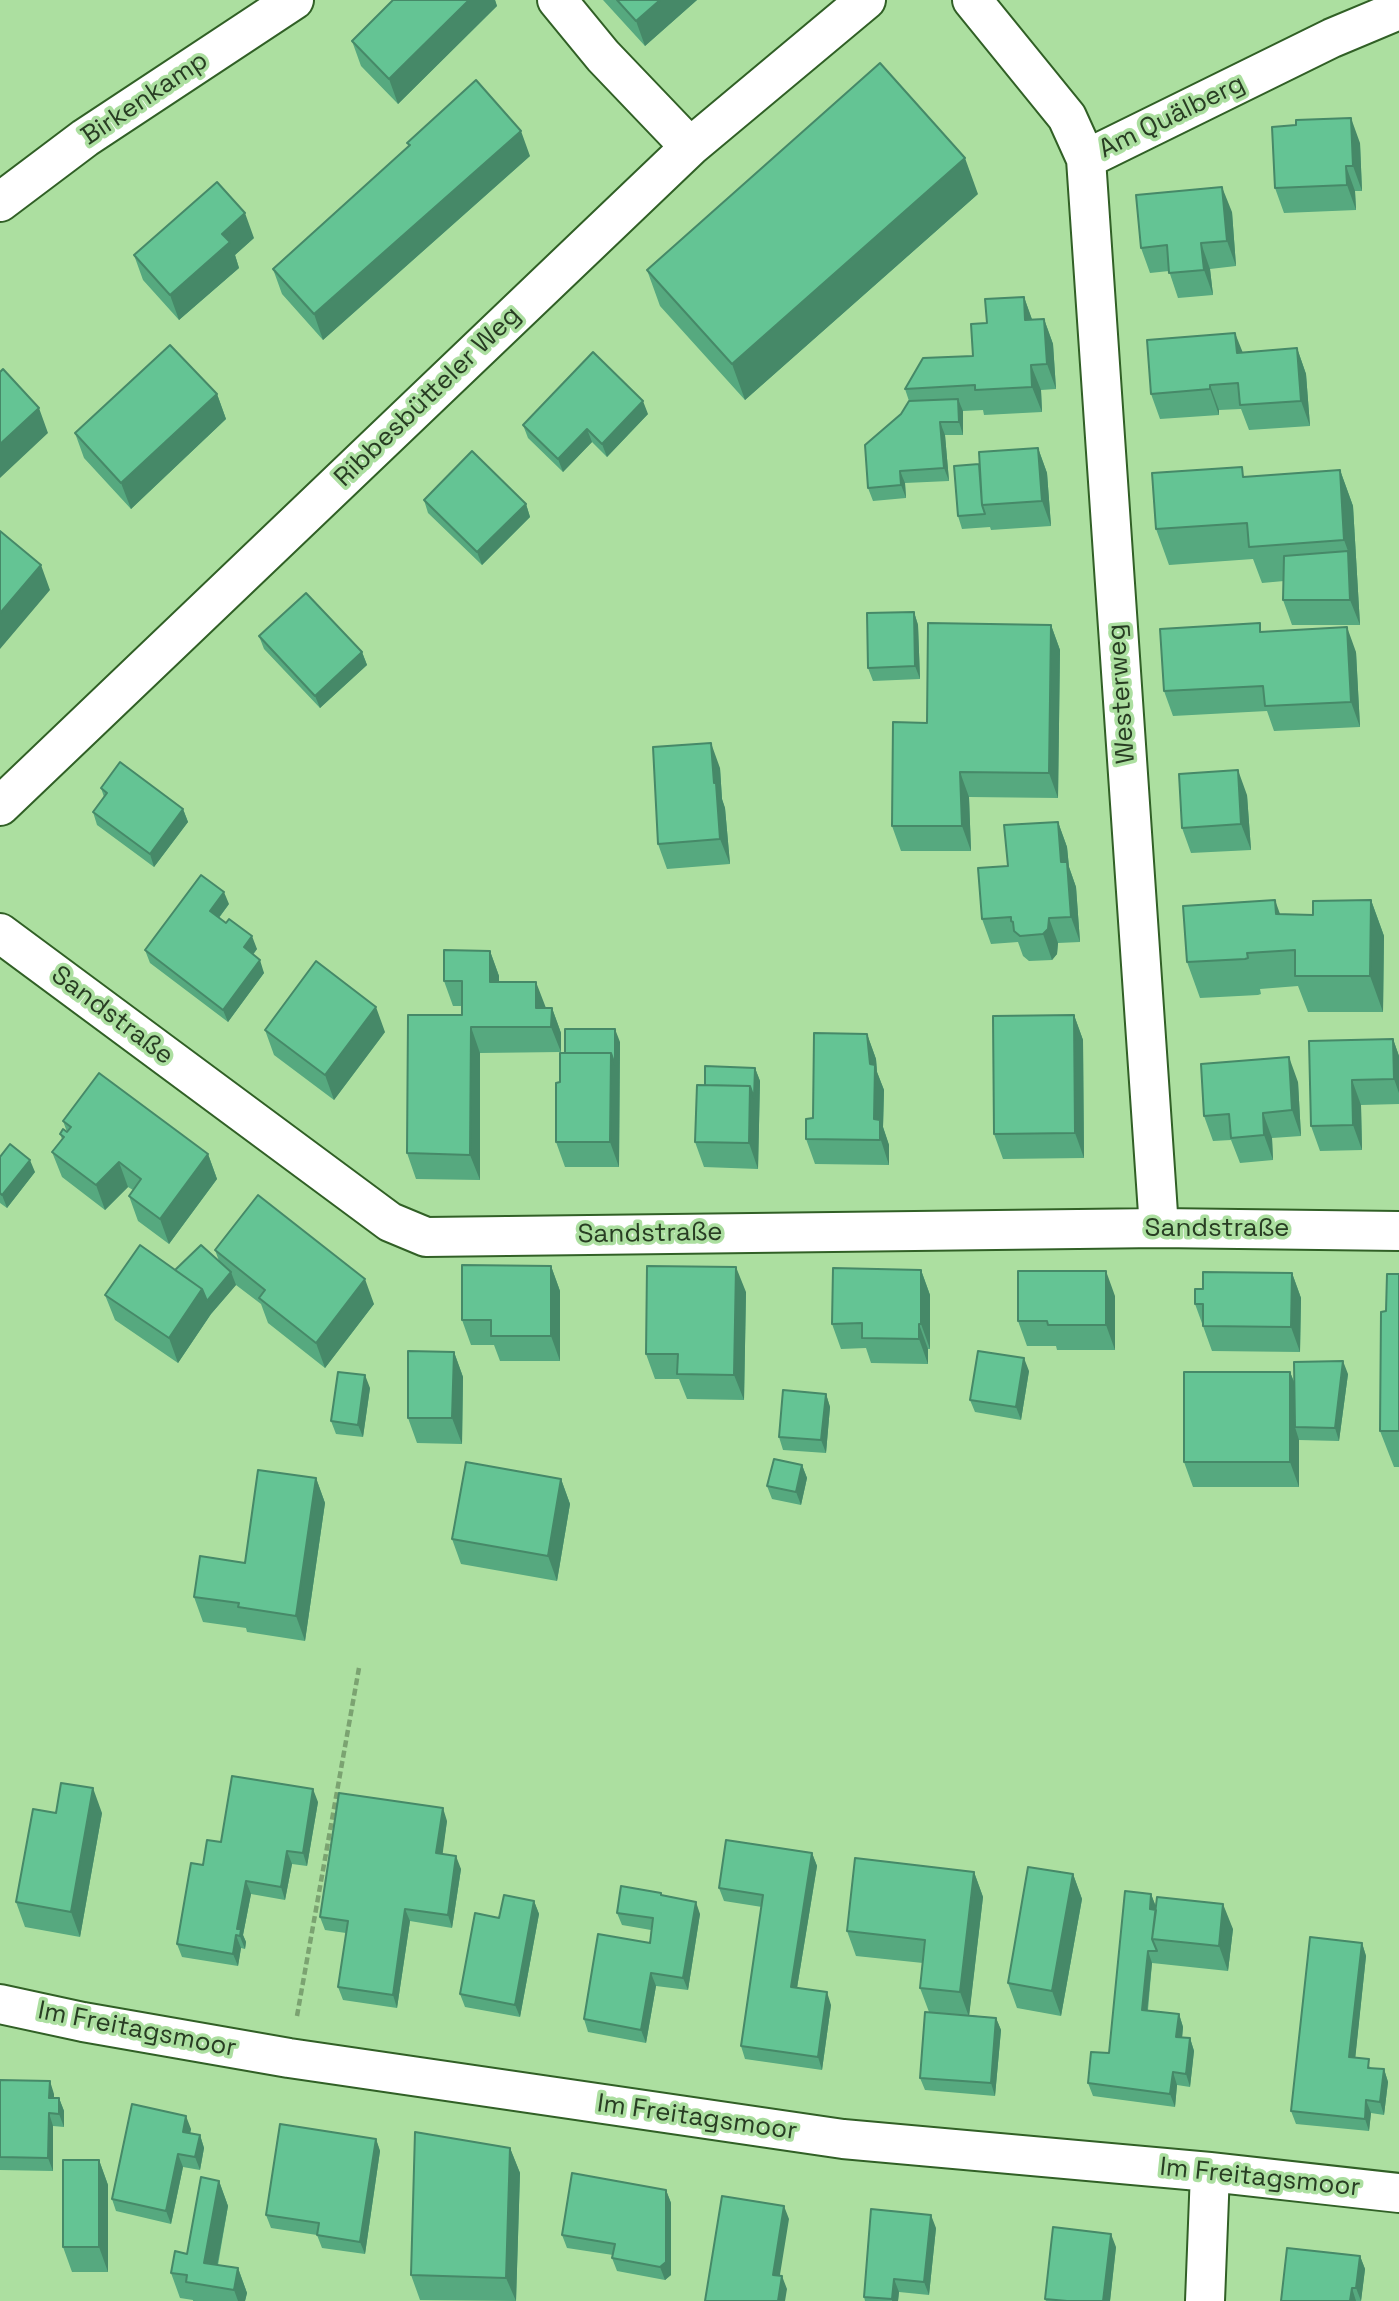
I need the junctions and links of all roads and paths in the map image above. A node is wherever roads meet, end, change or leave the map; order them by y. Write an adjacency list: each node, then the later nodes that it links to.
1 (294, 0): 8 (street, Birkenkamp)
2 (556, 0): 6 (street)
3 (866, 0): 6 (street, Ribbesbütteler Weg)
4 (972, 0): 7 (street, Am Quälberg)
5 (1399, 10): 7 (street, Am Quälberg)
6 (690, 147): 9 (street, Ribbesbütteler Weg)
7 (1086, 159): 11 (street, Westerweg)
8 (0, 202)
9 (0, 806)
10 (0, 933): 11 (street, Sandstraße)
11 (1159, 1228): 12 (street, Sandstraße)
12 (1399, 1231)
13 (359, 1668): 15 (path)
14 (0, 2004): 15 (street, Im Freitagsmoor)
15 (289, 2058): 16 (street, Im Freitagsmoor)
16 (1210, 2172): 17 (street, Im Freitagsmoor); 18 (street)
17 (1399, 2193)
18 (1205, 2301)

